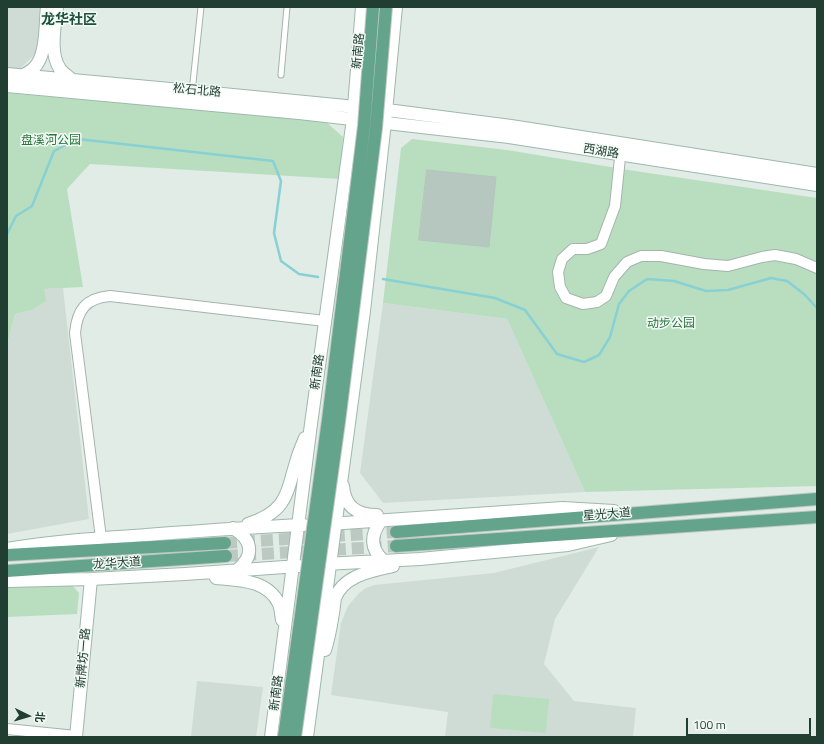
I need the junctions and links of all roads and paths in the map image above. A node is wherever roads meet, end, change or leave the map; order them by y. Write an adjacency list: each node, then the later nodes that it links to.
1 (47, 7): 11 (street)
2 (57, 7): 12 (street)
3 (201, 7): 14 (lane)
4 (287, 7): 10 (lane)
5 (362, 7): 15 (street, 新南路)
6 (374, 7): 55 (main road, 新南路, bridge)
7 (386, 7): 56 (main road, 新南路, bridge)
8 (396, 7): 16 (street)
9 (7, 74): 11 (street, 松石北路)
10 (281, 75)
11 (24, 76): 12 (street, 松石北路)
12 (72, 80): 14 (street, 松石北路)
13 (7, 86): 14 (street, 松石北路)
14 (192, 97): 15 (street, 松石北路); 17 (street, 松石北路)
15 (354, 106): 16 (street, 松石北路); 17 (street, 新南路)
16 (386, 116): 17 (street, 松石北路); 18 (street, 西湖路); 24 (street)
17 (353, 119): 22 (street, 新南路)
18 (621, 150): 19 (street, 西湖路); 20 (street, 西湖路); 21 (street)
19 (817, 174)
20 (817, 185)
21 (817, 268)
22 (325, 321): 23 (street, 新南路); 35 (street)
23 (311, 424): 31 (street, 新南路); 32 (street)
24 (342, 469): 28 (street); 30 (street)
25 (817, 499): 26 (main road, 星光大道)
26 (633, 512): 28 (street); 34 (main road, 星光大道)
27 (817, 517): 33 (main road, 星光大道)
28 (424, 518): 29 (street)
29 (381, 521): 30 (street); 42 (street)
30 (335, 524): 31 (street); 43 (street)
31 (298, 525): 32 (street); 44 (street, 新南路)
32 (233, 528): 35 (street); 46 (street)
33 (634, 530): 37 (main road, 星光大道); 41 (street)
34 (396, 532)
35 (101, 538): 38 (street)
36 (225, 543): 39 (main road, 龙华大道)
37 (396, 546)
38 (7, 549)
39 (7, 555)
40 (226, 556): 45 (main road, 龙华大道)
41 (420, 559): 42 (street); 51 (street)
42 (384, 561): 43 (street)
43 (330, 564): 44 (street); 51 (street)
44 (292, 566): 46 (street); 50 (street, 新南路)
45 (7, 571)
46 (236, 571): 47 (street)
47 (185, 574): 48 (street); 50 (street)
48 (91, 579): 49 (street); 53 (street, 新牌坊一路)
49 (7, 581)
50 (284, 631): 54 (street, 新南路)
51 (315, 677): 57 (street)
52 (7, 729): 53 (street)
53 (76, 736)
54 (271, 737)
55 (284, 737)
56 (295, 737)
57 (307, 737)

